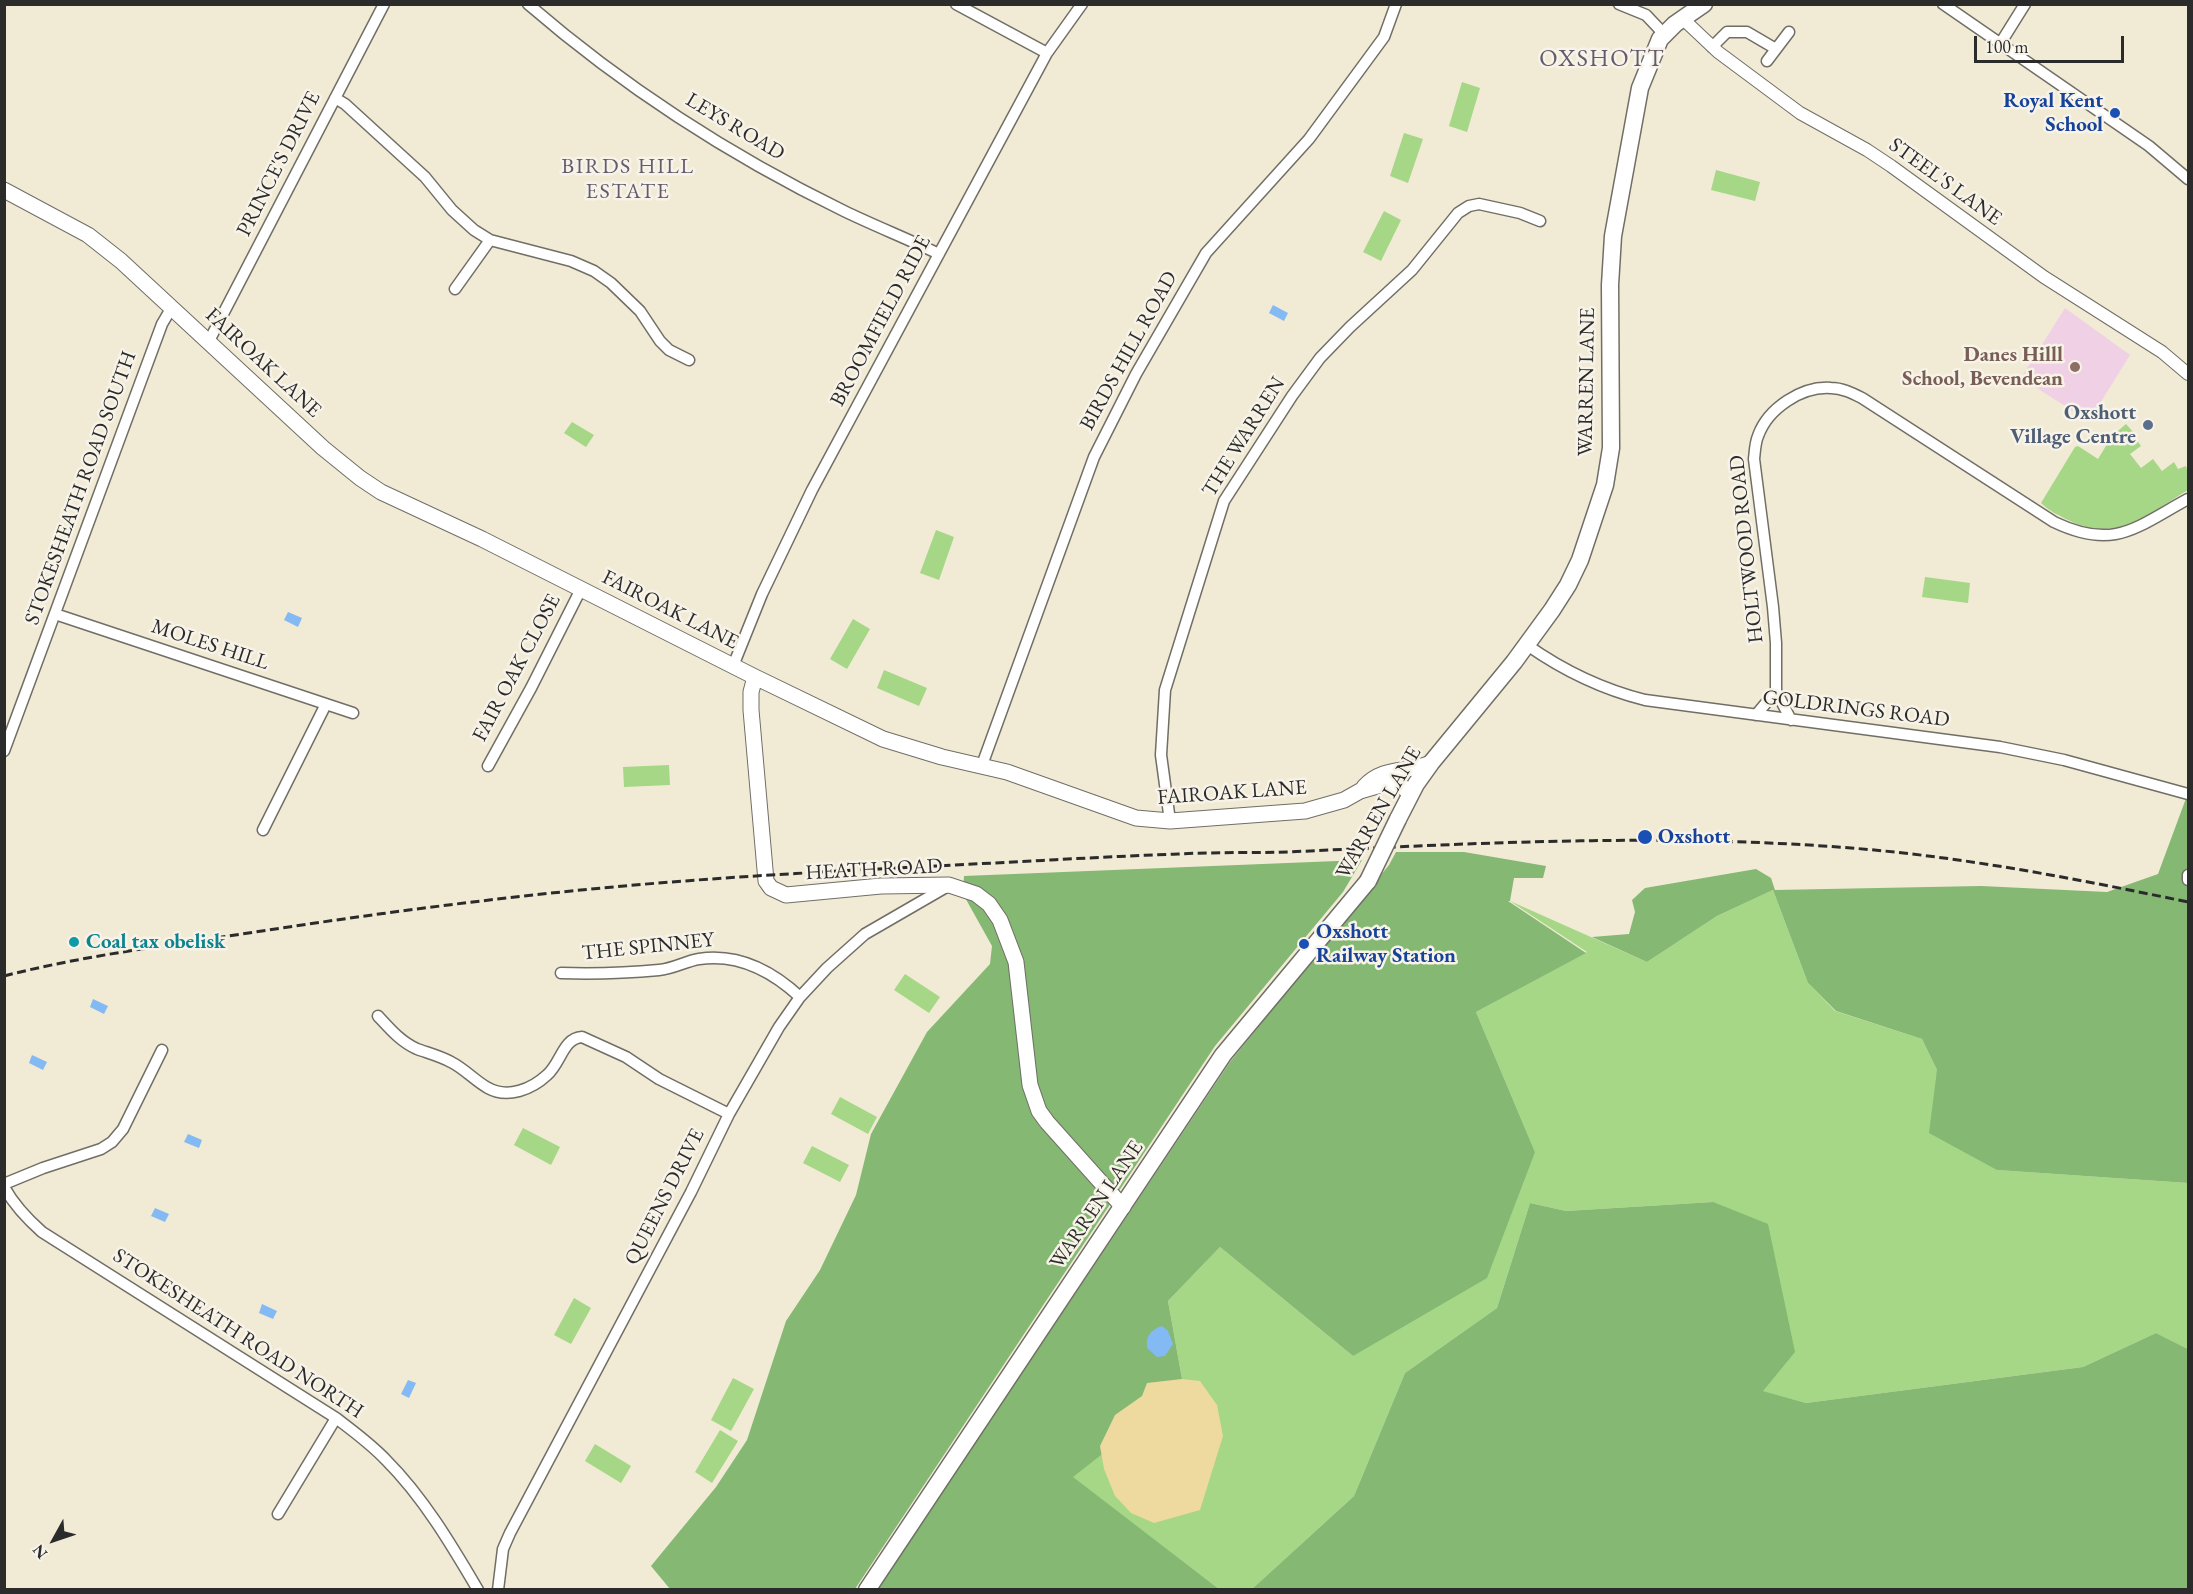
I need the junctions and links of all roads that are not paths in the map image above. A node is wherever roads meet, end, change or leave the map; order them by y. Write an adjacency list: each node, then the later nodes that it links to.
1 (384, 4): 18 (street, PRINCE'S DRIVE)
2 (528, 4): 23 (street, LEYS ROAD)
3 (956, 4): 16 (street)
4 (1082, 4): 16 (street, BROOMFIELD RIDE)
5 (1396, 4): 43 (street, BIRDS HILL ROAD)
6 (1619, 4): 12 (street)
7 (1704, 4): 10 (main road)
8 (1943, 4): 13 (street)
9 (2025, 4): 13 (street)
10 (1682, 18): 12 (main road); 14 (street, STEEL'S LANE)
11 (1789, 32): 15 (street)
12 (1664, 34): 32 (main road, WARREN LANE)
13 (2000, 44): 19 (street)
14 (1712, 46): 15 (street); 28 (street, STEEL'S LANE)
15 (1776, 49): 17 (street)
16 (1047, 53): 23 (street, BROOMFIELD RIDE)
17 (1767, 61)
18 (335, 98): 22 (street); 26 (street, PRINCE'S DRIVE)
19 (2188, 179)
20 (4, 190): 25 (main road, FAIROAK LANE)
21 (1540, 222): 47 (street, THE WARREN)
22 (490, 240): 24 (street); 27 (street)
23 (939, 254): 33 (street, BROOMFIELD RIDE)
24 (455, 288)
25 (172, 307): 26 (main road, FAIROAK LANE); 31 (street, STOKESHEATH ROAD SOUTH)
26 (208, 341): 30 (main road, FAIROAK LANE)
27 (688, 360)
28 (2188, 374)
29 (2188, 499): 35 (street, HOLTWOOD ROAD)
30 (581, 589): 33 (main road, FAIROAK LANE); 42 (street, FAIR OAK CLOSE)
31 (55, 614): 36 (street, MOLES HILL); 40 (street, STOKESHEATH ROAD SOUTH)
32 (1527, 645): 38 (street, GOLDRINGS ROAD); 41 (main road, WARREN LANE)
33 (733, 666): 34 (main road, FAIROAK LANE)
34 (755, 677): 43 (main road, FAIROAK LANE); 49 (main road, HEATH ROAD)
35 (1776, 691): 38 (street); 39 (street, HOLTWOOD ROAD)
36 (326, 705): 37 (street, MOLES HILL); 48 (street)
37 (353, 713)
38 (1756, 715): 39 (street, GOLDRINGS ROAD)
39 (1791, 720): 46 (street, GOLDRINGS ROAD)
40 (4, 751)
41 (1431, 763): 44 (main road); 45 (main road, WARREN LANE)
42 (488, 765)
43 (981, 765): 47 (main road, FAIROAK LANE)
44 (1360, 791): 45 (main road, FAIROAK LANE); 47 (main road, FAIROAK LANE)
45 (1411, 793): 56 (main road, WARREN LANE, bridge)
46 (2188, 794)
47 (1170, 821)
48 (263, 830)
49 (949, 885): 51 (street, QUEENS DRIVE); 56 (main road, HEATH ROAD)
50 (561, 973): 51 (street, THE SPINNEY)
51 (800, 997): 54 (street, QUEENS DRIVE)
52 (378, 1016): 54 (street)
53 (162, 1050): 55 (street)
54 (729, 1114): 60 (street, QUEENS DRIVE)
55 (4, 1185): 57 (street, STOKESHEATH ROAD NORTH)
56 (1123, 1207): 61 (main road, WARREN LANE)
57 (336, 1418): 58 (street); 59 (street, STOKESHEATH ROAD NORTH)
58 (278, 1514)
59 (478, 1590)
60 (498, 1590)
61 (867, 1590)

